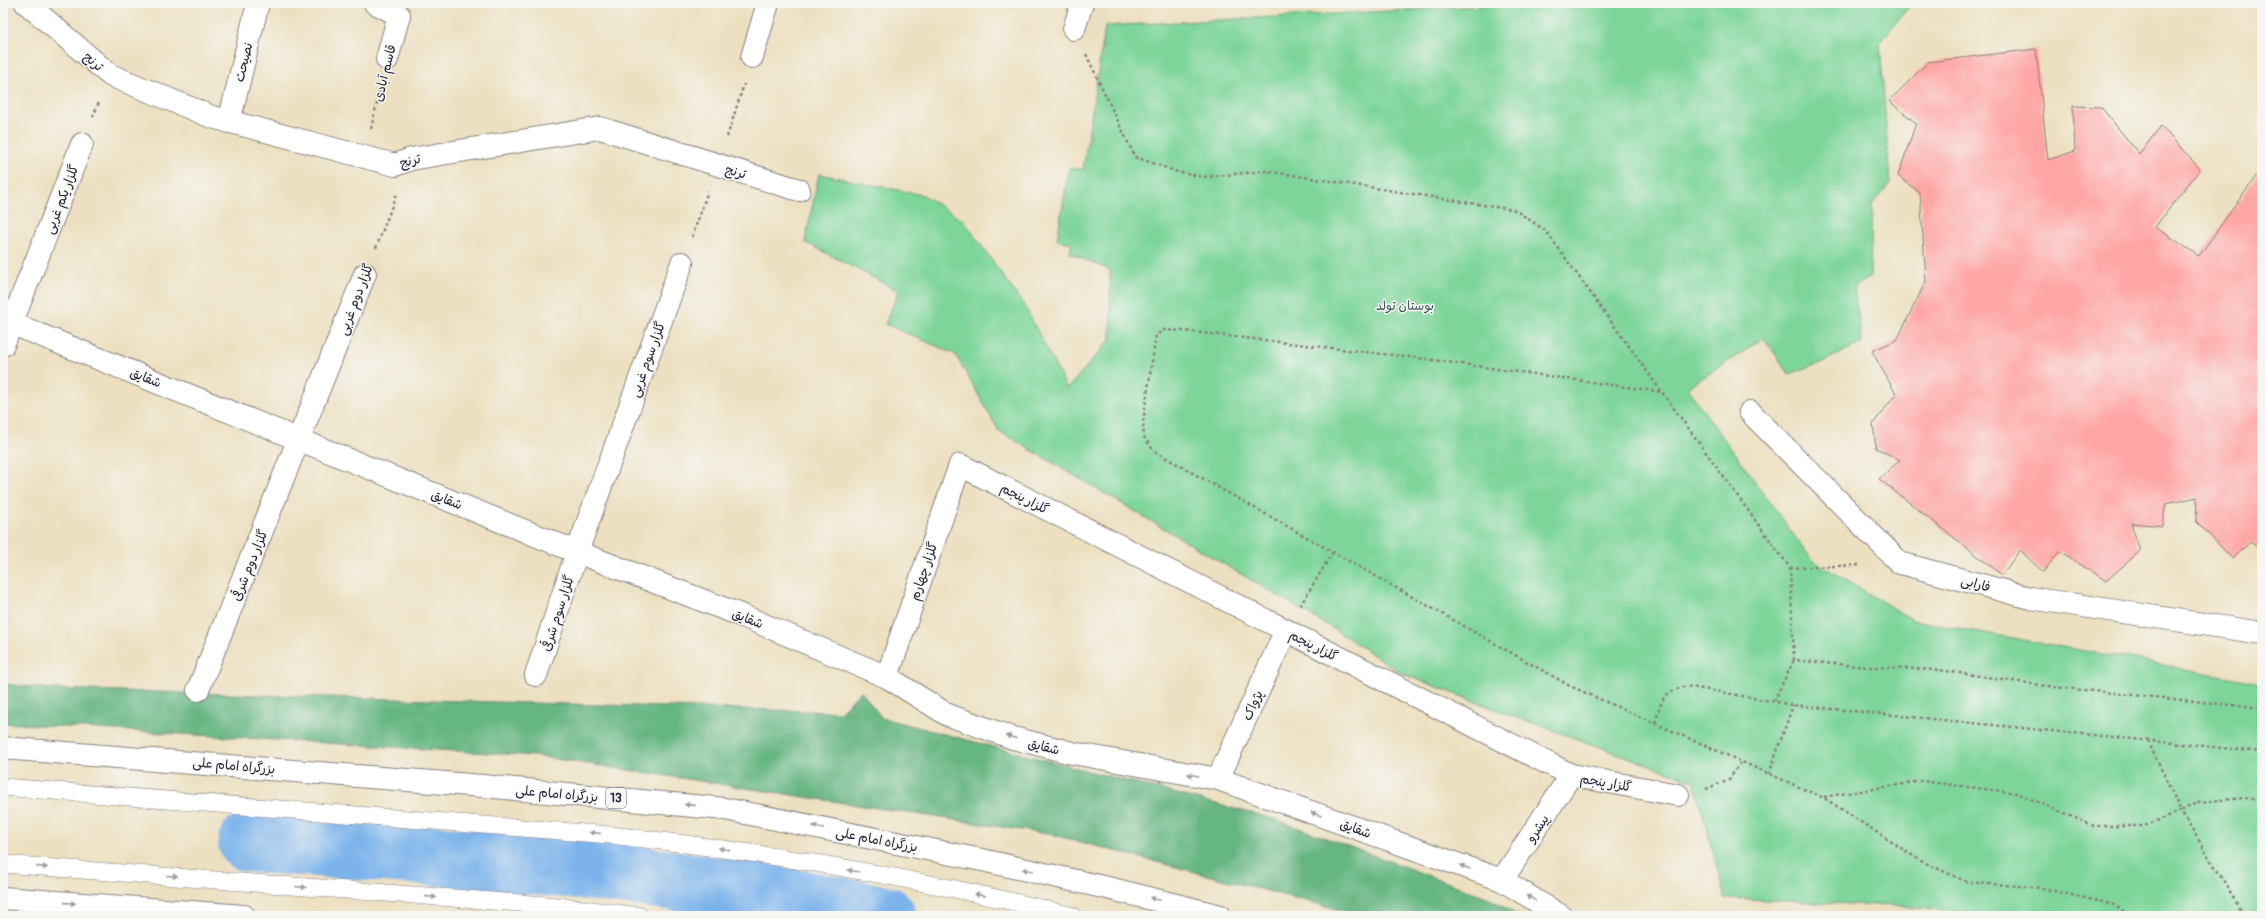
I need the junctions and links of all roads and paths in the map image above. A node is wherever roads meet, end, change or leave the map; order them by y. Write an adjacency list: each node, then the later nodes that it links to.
1 (26, 3): 9 (main road, ترنج)
2 (258, 3): 10 (main road, نصیحت)
3 (375, 3): 8 (main road, قاسم آبادی)
4 (768, 3): 7 (main road)
5 (1082, 3): 6 (main road)
6 (1074, 29): 20 (path)
7 (752, 57): 14 (path)
8 (387, 59): 12 (path, قاسم آبادی)
9 (110, 75): 10 (main road, ترنج); 11 (path)
10 (229, 122): 12 (main road, ترنج)
11 (82, 144): 18 (main road, گلزار یکم غربی)
12 (364, 157): 13 (main road, ترنج)
13 (411, 159): 14 (main road, ترنج); 17 (path, گلزار دوم غربی)
14 (717, 166): 15 (main road, ترنج); 16 (path)
15 (799, 190)
16 (682, 263): 24 (main road, گلزار سوم غربی)
17 (365, 274): 22 (main road, گلزار دوم غربی)
18 (7, 321): 19 (main road, گلزار یکم غربی); 22 (main road, شقایق)
19 (3, 345)
20 (1662, 392): 25 (path); 27 (path)
21 (1750, 412): 26 (main road)
22 (300, 440): 24 (main road, شقایق); 33 (main road, گلزار دوم شرقی)
23 (960, 465): 28 (main road, گلزار پنجم); 32 (main road, گلزار چهارم)
24 (577, 552): 31 (main road, گلزار سوم شرقی); 32 (main road, شقایق)
25 (1333, 552): 28 (path); 37 (path)
26 (1900, 563): 27 (path); 29 (main road, فارابی)
27 (1790, 568): 30 (path)
28 (1286, 630): 43 (main road, گلزار پنجم); 44 (main road, پژواک)
29 (2262, 633)
30 (1794, 660): 34 (path); 36 (path)
31 (536, 675)
32 (887, 677): 44 (main road, شقایق, one-way to 32)
33 (198, 690)
34 (1774, 702): 35 (path); 37 (path)
35 (1793, 705): 38 (path); 42 (path)
36 (2262, 708)
37 (1655, 723): 41 (path)
38 (2148, 740): 40 (path); 49 (path)
39 (3, 748): 56 (main road, بزرگراه امام علی / 13, one-way to 39)
40 (2262, 752)
41 (1742, 761): 42 (path); 46 (path)
42 (1769, 774): 47 (path)
43 (1571, 775): 46 (main road, گلزار پنجم); 51 (main road, پیشرو)
44 (1218, 779): 51 (main road, شقایق, one-way to 44)
45 (3, 787): 55 (lane, one-way to 45)
46 (1678, 795)
47 (1824, 798): 49 (path); 58 (path)
48 (2262, 800): 49 (path)
49 (2181, 811): 59 (path)
50 (3, 864): 54 (lane, one-way to 54)
51 (1502, 880): 57 (main road, شقایق, one-way to 51)
52 (3, 898): 53 (main road, one-way to 53)
53 (244, 916)
54 (640, 916)
55 (1073, 916)
56 (1220, 916)
57 (1561, 916)
58 (2129, 916)
59 (2245, 916)

